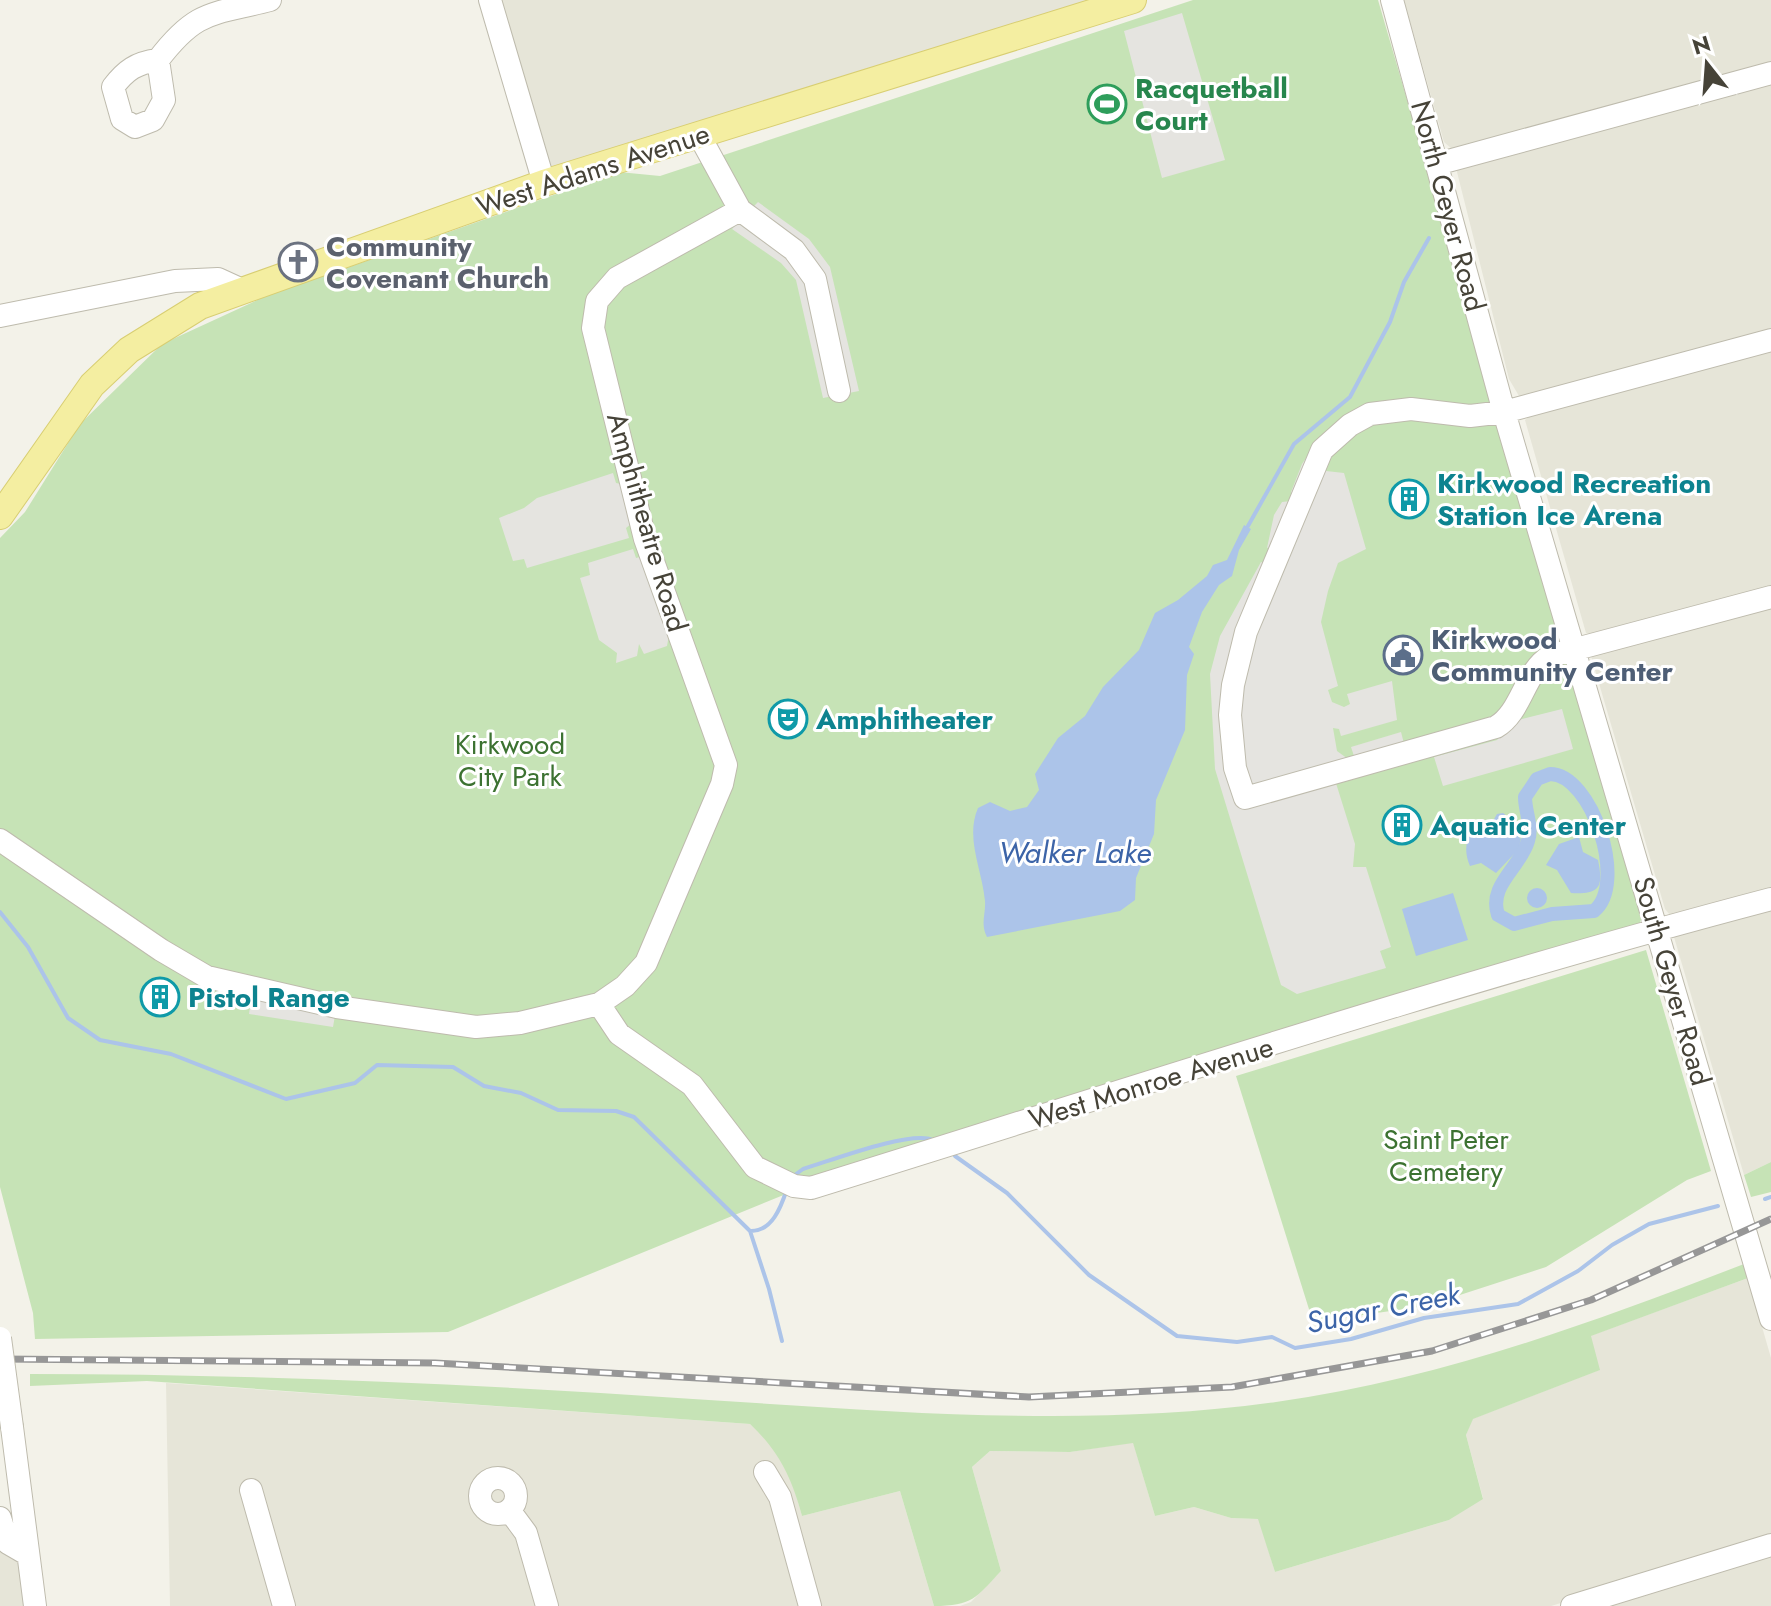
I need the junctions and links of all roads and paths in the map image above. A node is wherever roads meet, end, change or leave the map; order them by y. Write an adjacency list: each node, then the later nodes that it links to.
1 (270, 0): 5 (street)
2 (490, 0): 9 (street)
3 (1133, 0): 7 (main road, West Adams Avenue)
4 (1392, 0): 8 (street, North Geyer Road)
5 (158, 60)
6 (1771, 73): 8 (street)
7 (699, 135): 9 (main road, West Adams Avenue); 10 (street)
8 (1437, 164): 15 (street, North Geyer Road)
9 (544, 183): 11 (main road, West Adams Avenue)
10 (740, 210): 14 (street); 22 (street, Amphitheatre Road)
11 (242, 290): 12 (street); 16 (main road, West Adams Avenue)
12 (0, 316)
13 (1771, 340): 15 (street)
14 (839, 391)
15 (1504, 412): 18 (street, South Geyer Road); 18 (street)
16 (0, 516)
17 (1771, 597): 18 (street)
18 (1574, 648): 21 (street, South Geyer Road)
19 (0, 840): 22 (street, Amphitheatre Road)
20 (1771, 899): 21 (street, West Monroe Avenue)
21 (1656, 930): 22 (street, West Monroe Avenue); 23 (street, South Geyer Road)
22 (599, 1004)
23 (1765, 1273): 24 (street, South Geyer Road)
24 (1771, 1319)
25 (0, 1338): 31 (street, bridge)
26 (765, 1472): 35 (street)
27 (251, 1490): 33 (street)
28 (509, 1510): 34 (street)
29 (0, 1518): 31 (street)
30 (1771, 1545): 36 (street)
31 (27, 1554): 32 (street)
32 (35, 1606)
33 (284, 1606)
34 (547, 1606)
35 (810, 1606)
36 (1572, 1606)

